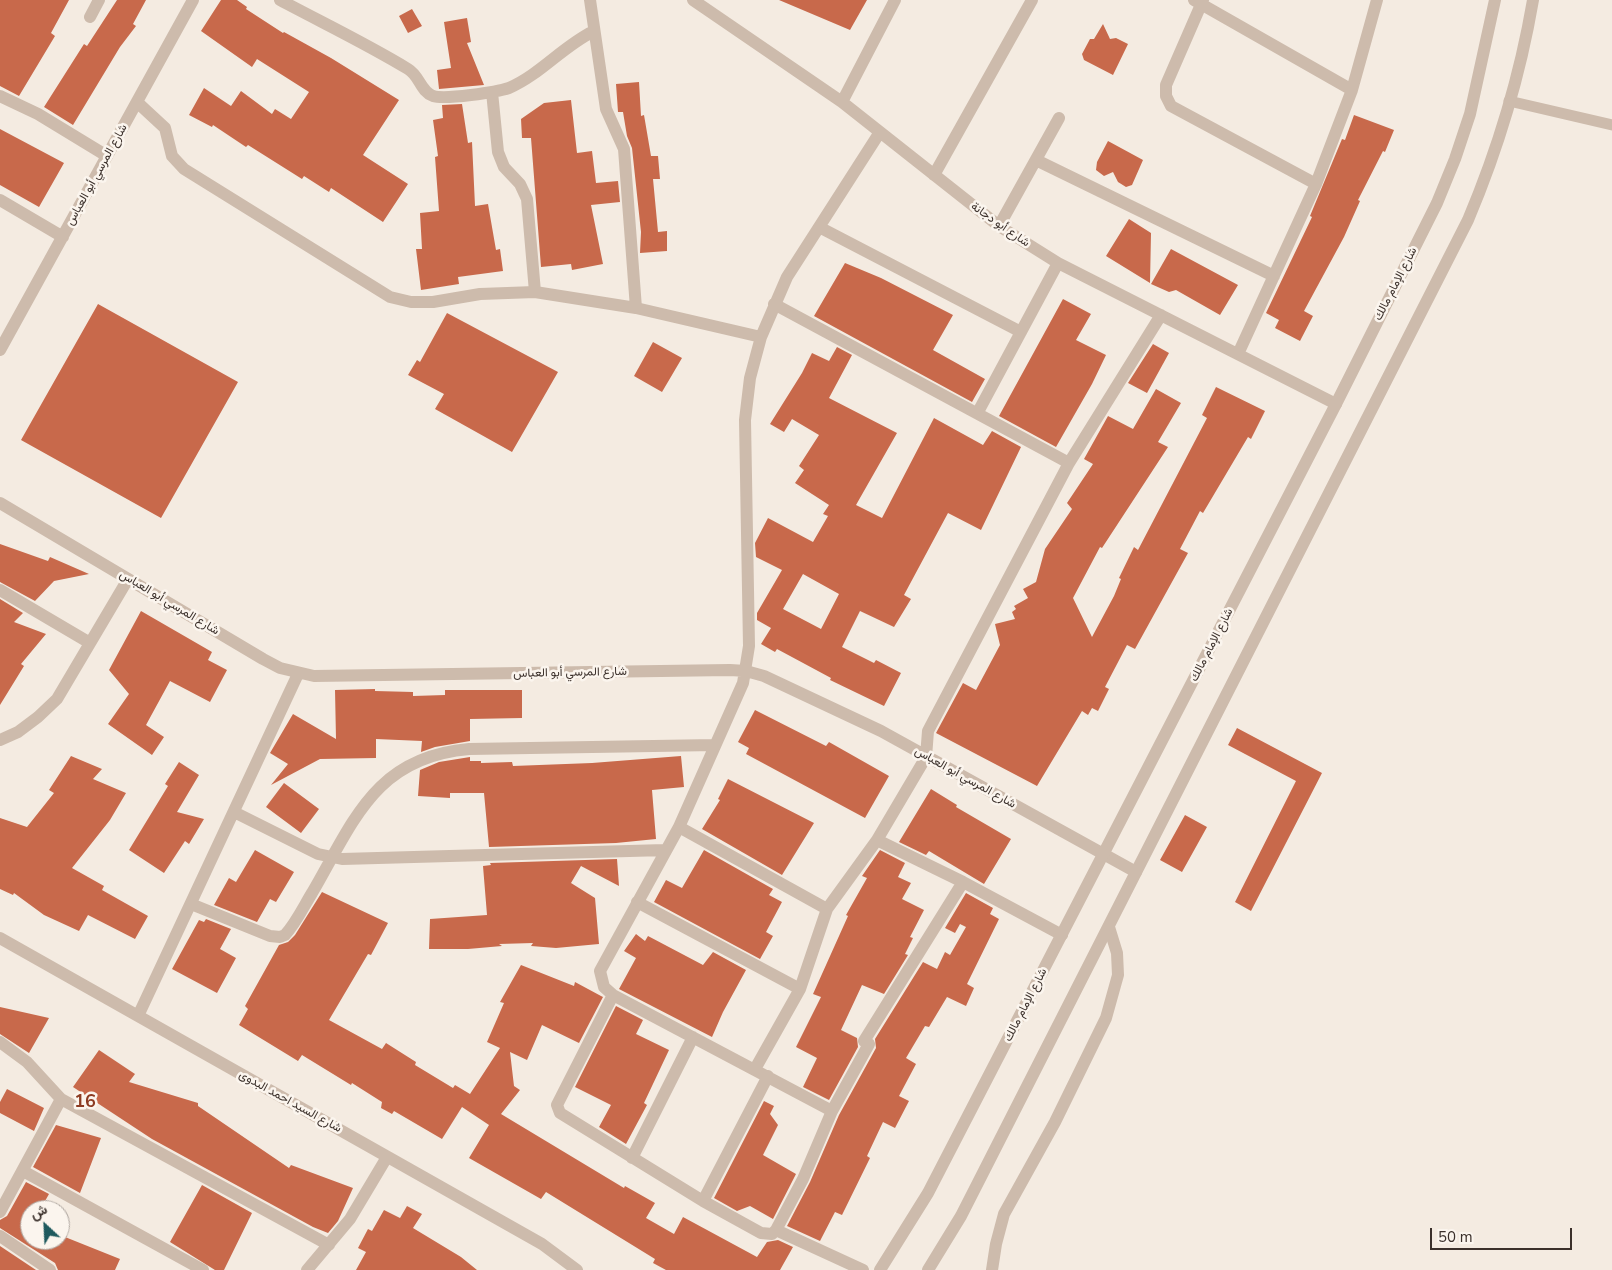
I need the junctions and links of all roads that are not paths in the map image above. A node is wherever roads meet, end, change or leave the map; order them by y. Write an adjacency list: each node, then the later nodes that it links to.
1 (99, 0): 12 (street)
2 (193, 0): 19 (street, شارع المرسي أبو العباس)
3 (280, 0): 15 (street)
4 (590, 0): 13 (street)
5 (693, 0): 18 (street, شارع أبو دجانة)
6 (895, 0): 18 (street)
7 (1032, 0): 25 (street)
8 (1376, 0): 14 (street)
9 (1495, 0): 41 (street, شارع الإمام مالك)
10 (1533, 0): 17 (street)
11 (1199, 1): 14 (street); 26 (street)
12 (90, 17)
13 (594, 31): 15 (street); 35 (street)
14 (1352, 90): 26 (street)
15 (492, 92): 33 (street)
16 (0, 96): 23 (street)
17 (1509, 101): 21 (lane); 59 (street)
18 (842, 102): 22 (street, شارع أبو دجانة)
19 (138, 103): 23 (street, شارع المرسي أبو العباس); 33 (street)
20 (1059, 118): 24 (street)
21 (1612, 125)
22 (880, 132): 25 (street, شارع أبو دجانة); 29 (street)
23 (107, 156): 30 (street, شارع المرسي أبو العباس)
24 (1036, 160): 28 (street); 32 (street)
25 (934, 176): 28 (street, شارع أبو دجانة)
26 (1316, 184): 32 (street)
27 (0, 200): 30 (street)
28 (999, 226): 31 (street, شارع أبو دجانة)
29 (819, 227): 34 (street); 37 (street)
30 (63, 237): 39 (street, شارع المرسي أبو العباس)
31 (1058, 263): 36 (street, شارع أبو دجانة); 37 (street)
32 (1274, 276): 40 (street)
33 (535, 292): 35 (street)
34 (774, 304): 38 (street); 42 (street)
35 (636, 308): 38 (street)
36 (1161, 315): 40 (street, شارع أبو دجانة); 43 (street)
37 (1021, 332): 42 (street)
38 (761, 337): 48 (street)
39 (0, 350)
40 (1238, 354): 41 (street, شارع أبو دجانة)
41 (1336, 404): 57 (street, شارع الإمام مالك)
42 (978, 412): 43 (street)
43 (1069, 463): 52 (street)
44 (0, 503): 45 (street, شارع المرسي أبو العباس)
45 (128, 579): 47 (street); 49 (street, شارع المرسي أبو العباس)
46 (0, 590): 47 (street)
47 (90, 643): 50 (street)
48 (746, 671): 49 (street, شارع المرسي أبو العباس); 51 (street); 52 (street, شارع المرسي أبو العباس)
49 (298, 674): 53 (street)
50 (0, 740)
51 (716, 745): 54 (street); 58 (street)
52 (926, 756): 55 (street); 57 (street, شارع المرسي أبو العباس)
53 (234, 812): 58 (street); 62 (street)
54 (679, 827): 56 (street); 63 (street)
55 (877, 840): 60 (street); 63 (street)
56 (665, 850): 58 (street); 61 (street)
57 (1104, 853): 59 (street, شارع المرسي أبو العباس); 65 (street, شارع الإمام مالك)
58 (332, 858): 62 (street)
59 (1136, 872): 64 (street)
60 (963, 882): 65 (street); 75 (street)
61 (637, 902): 67 (street); 68 (street)
62 (191, 904): 69 (street)
63 (827, 909): 67 (street)
64 (1109, 926): 90 (street); 91 (street)
65 (1062, 935): 89 (street, شارع الإمام مالك)
66 (0, 938): 69 (street, شارع السيد احمد البدوى)
67 (800, 990): 72 (street)
68 (613, 995): 70 (street); 77 (street)
69 (138, 1016): 76 (street, شارع السيد احمد البدوى)
70 (693, 1037): 72 (street); 77 (street)
71 (0, 1042): 74 (street)
72 (755, 1069): 73 (street)
73 (768, 1076): 75 (street); 79 (street)
74 (61, 1099): 78 (street); 83 (street)
75 (832, 1111): 81 (street)
76 (387, 1157): 83 (street); 87 (street, شارع السيد احمد البدوى)
77 (632, 1158): 79 (street)
78 (23, 1171): 80 (street); 85 (street)
79 (704, 1201): 81 (street)
80 (0, 1212)
81 (776, 1230): 88 (street)
82 (0, 1236): 84 (street)
83 (329, 1245): 86 (street)
84 (50, 1270)
85 (203, 1270)
86 (308, 1270)
87 (577, 1270)
88 (863, 1270)
89 (880, 1270)
90 (928, 1270)
91 (992, 1270)

